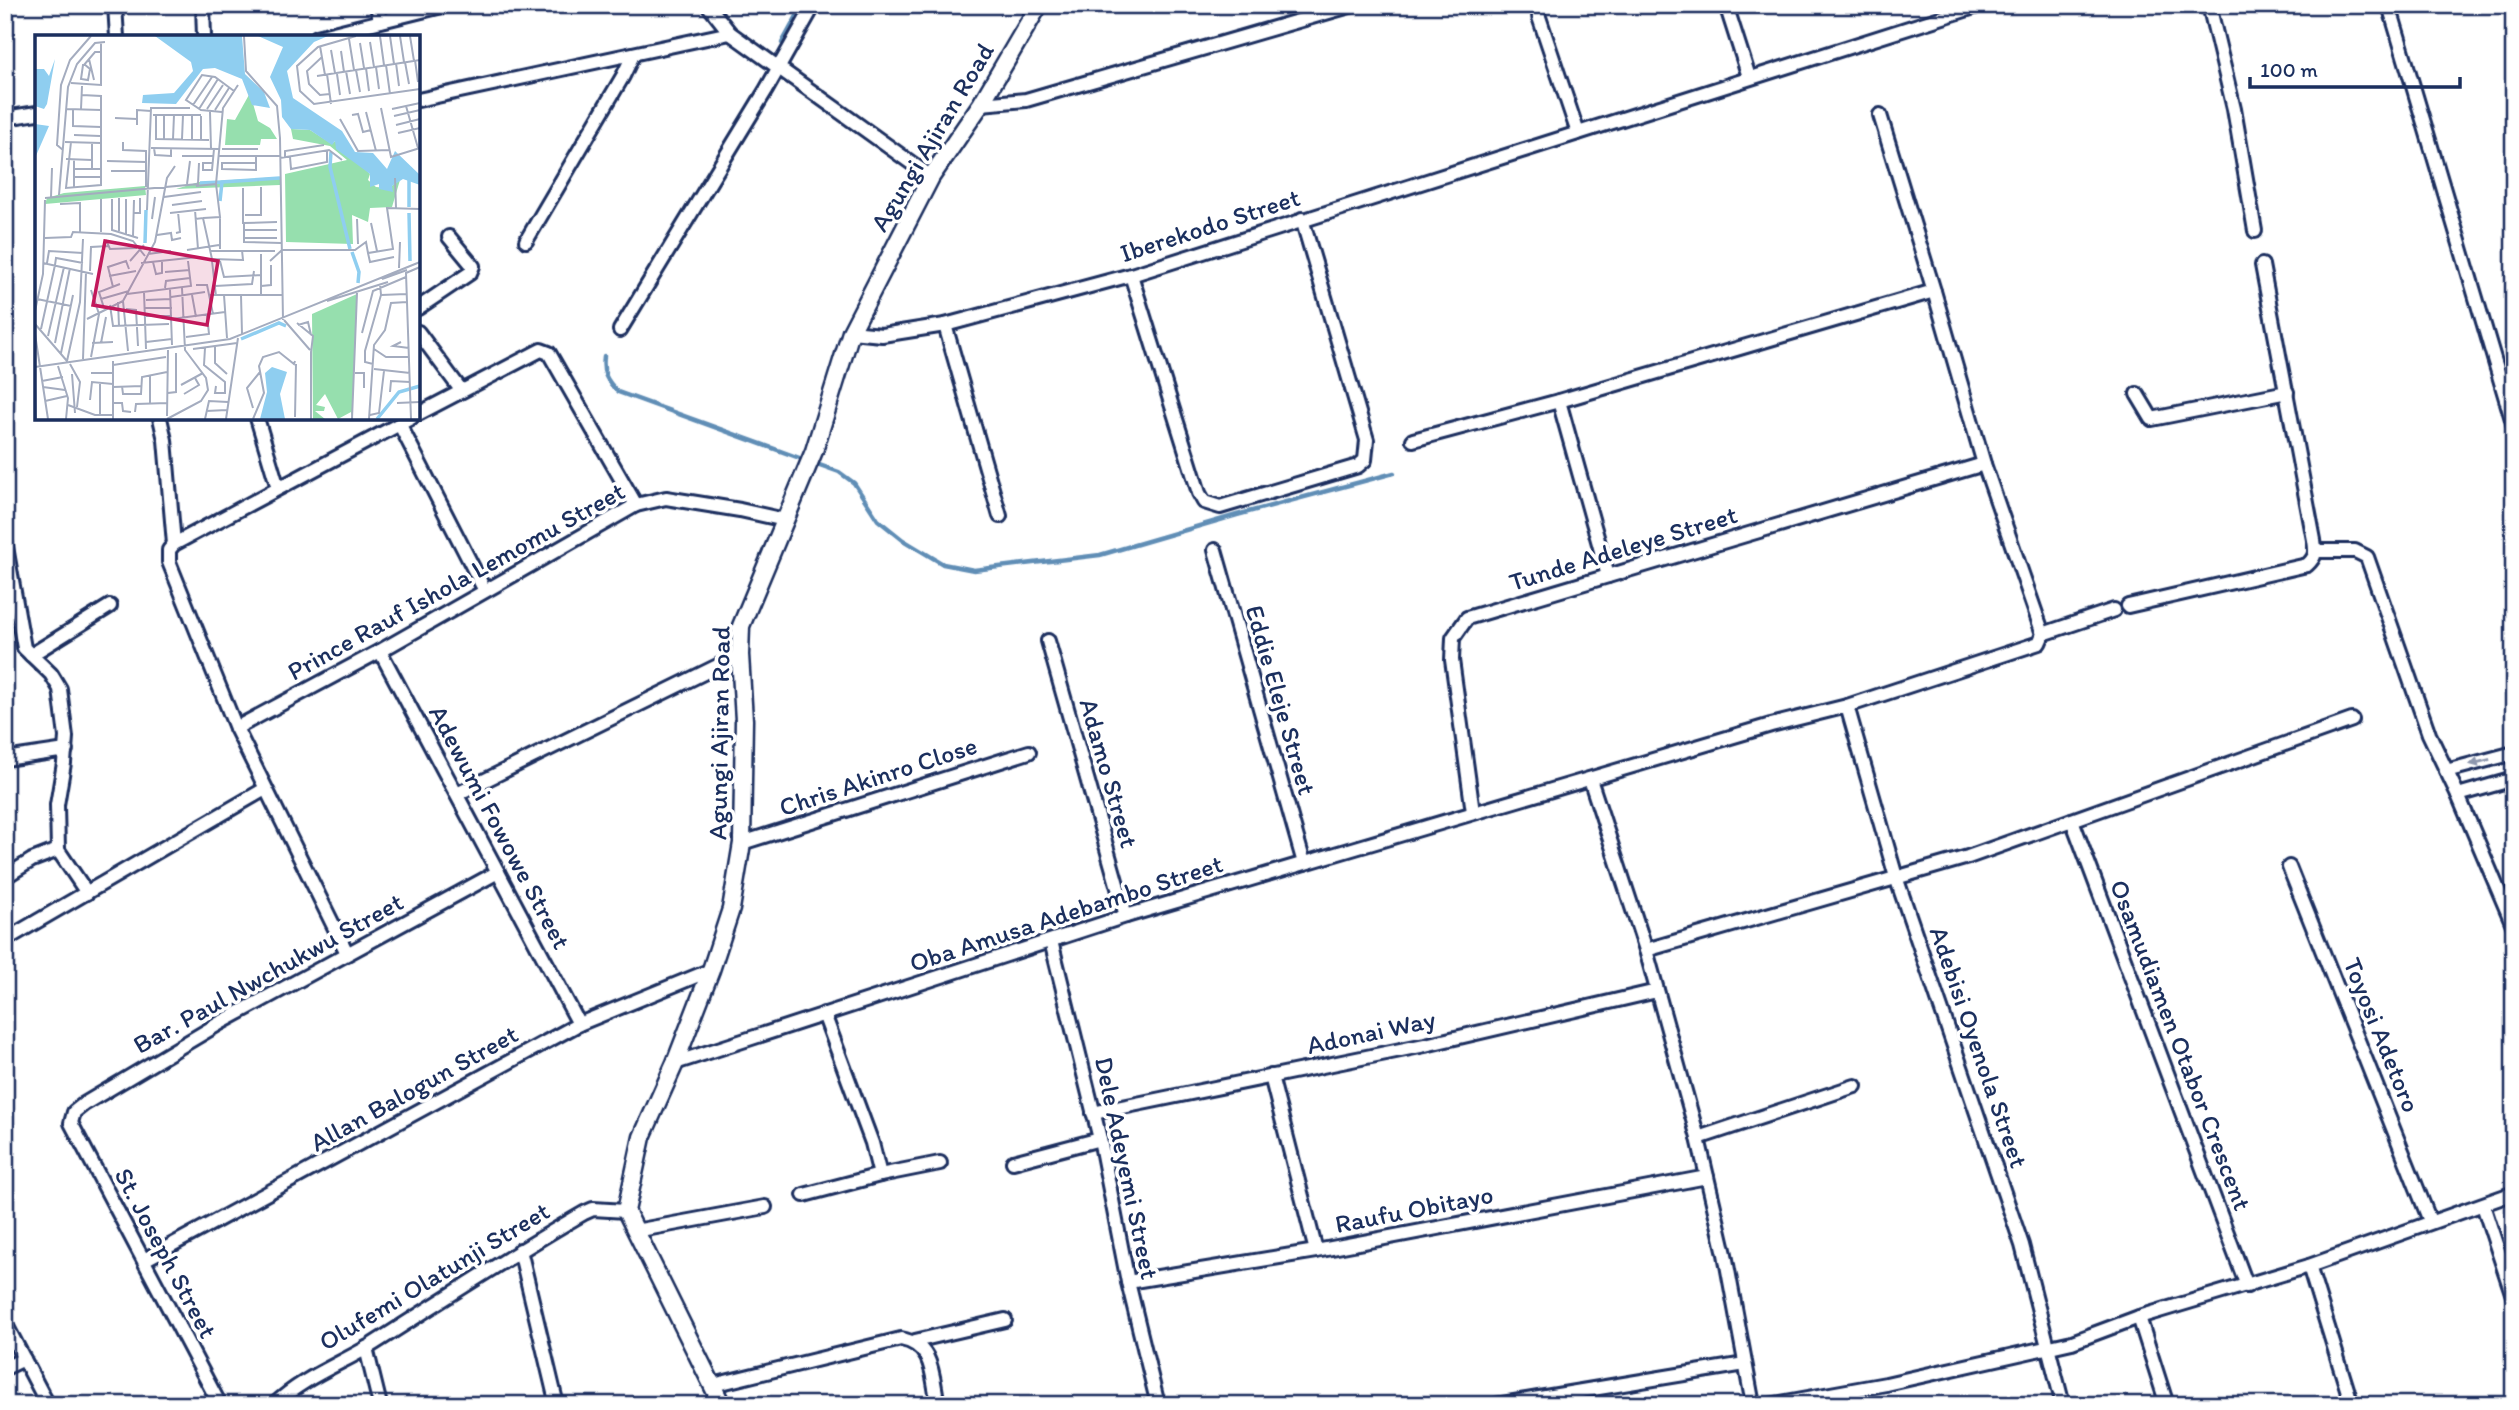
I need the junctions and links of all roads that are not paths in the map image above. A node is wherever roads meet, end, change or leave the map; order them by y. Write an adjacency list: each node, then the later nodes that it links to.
1 (115, 5): 16 (street)
2 (203, 5): 17 (street)
3 (377, 5): 14 (street)
4 (446, 5): 14 (street)
5 (708, 5): 15 (street)
6 (814, 5): 20 (street)
7 (1039, 5): 23 (street, Agungi Ajiran Road)
8 (1353, 5): 23 (street)
9 (1726, 5): 21 (street)
10 (1982, 5): 21 (street, Iberekodo Street)
11 (2210, 5): 30 (street)
12 (2391, 12): 49 (street)
13 (1539, 17): 27 (street)
14 (380, 21): 18 (street)
15 (730, 33): 19 (street); 20 (street)
16 (117, 35)
17 (204, 35)
18 (325, 35)
19 (633, 55): 22 (street); 32 (street)
20 (779, 67): 28 (street); 38 (street)
21 (1749, 77): 27 (street, Iberekodo Street)
22 (420, 100)
23 (981, 104): 28 (street, Agungi Ajiran Road)
24 (35, 113): 26 (street)
25 (1881, 115): 35 (street)
26 (5, 118)
27 (1578, 132): 29 (street, Iberekodo Street)
28 (931, 177): 39 (street, Agungi Ajiran Road)
29 (1302, 219): 34 (street, Iberekodo Street); 34 (street)
30 (2255, 232)
31 (449, 237): 36 (street)
32 (526, 241)
33 (2262, 265): 42 (street)
34 (1131, 275): 37 (street, Iberekodo Street)
35 (1934, 291): 44 (street); 51 (street)
36 (420, 307)
37 (945, 325): 39 (street, Iberekodo Street); 54 (street)
38 (620, 330)
39 (851, 332): 55 (street, Agungi Ajiran Road)
40 (420, 335): 41 (street)
41 (461, 390): 45 (street); 53 (street)
42 (2287, 392): 43 (street); 59 (street)
43 (2137, 394)
44 (1559, 401): 50 (street); 60 (street)
45 (420, 413)
46 (160, 420): 57 (street)
47 (258, 420): 52 (street)
48 (405, 421): 52 (street); 61 (street)
49 (2514, 426)
50 (1413, 440)
51 (1984, 464): 60 (street, Tunde Adeleye Street); 65 (street)
52 (278, 488): 57 (street)
53 (636, 505): 55 (street, Prince Rauf Ishola Lemomu Street); 61 (street, Prince Rauf Ishola Lemomu Street)
54 (1000, 516)
55 (785, 520): 69 (street, Agungi Ajiran Road)
56 (5, 541): 68 (street)
57 (174, 544): 72 (street)
58 (1215, 550): 87 (street, Eddie Eleje Street)
59 (2316, 551): 63 (street); 77 (street)
60 (1608, 576): 83 (street, Tunde Adeleye Street)
61 (484, 589): 67 (street, Prince Rauf Ishola Lemomu Street)
62 (110, 606): 68 (street)
63 (2128, 606)
64 (2114, 610): 65 (street, Oba Amusa Adebambo Street)
65 (2043, 634): 70 (street, Oba Amusa Adebambo Street)
66 (1048, 641): 93 (street, Adamo Street)
67 (380, 651): 72 (street, Prince Rauf Ishola Lemomu Street); 81 (street, Adewumi Fowowe Street)
68 (31, 655): 73 (street)
69 (740, 655): 81 (street); 85 (street, Agungi Ajiran Road)
70 (1847, 706): 78 (street, Oba Amusa Adebambo Street); 91 (street, Adebisi Oyenola Street)
71 (2352, 720): 84 (street)
72 (236, 727): 80 (street)
73 (66, 750): 76 (street); 86 (street)
74 (1029, 752): 85 (street, Chris Akinro Close)
75 (2514, 753): 77 (street, one-way to 77)
76 (5, 759)
77 (2446, 771): 82 (street)
78 (1590, 779): 83 (street, Oba Amusa Adebambo Street); 97 (street)
79 (2514, 779): 82 (street)
80 (265, 789): 92 (street); 98 (street)
81 (457, 794): 89 (street, Adewumi Fowowe Street)
82 (2458, 795): 94 (street)
83 (1473, 812): 87 (street, Oba Amusa Adebambo Street)
84 (2072, 820): 91 (street); 126 (street, Osamudiamen Otabor Crescent)
85 (742, 843): 99 (street, Agungi Ajiran Road)
86 (58, 850): 90 (street); 92 (street)
87 (1304, 863): 93 (street, Oba Amusa Adebambo Street)
88 (2290, 867): 119 (street, Toyosi Adetoro)
89 (499, 872): 98 (street, Bar. Paul Nwchukwu Street); 102 (street, Adewumi Fowowe Street)
90 (5, 877)
91 (1896, 877): 97 (street); 132 (street, Adebisi Oyenola Street)
92 (87, 893): 95 (street)
93 (1126, 916): 96 (street, Oba Amusa Adebambo Street)
94 (2514, 927)
95 (5, 940)
96 (1051, 941): 101 (street, Oba Amusa Adebambo Street); 106 (street, Dele Adeyemi Street)
97 (1646, 950): 100 (street)
98 (347, 953): 107 (street, Bar. Paul Nwchukwu Street)
99 (711, 970): 102 (street, Allan Balogun Street); 103 (street, Agungi Ajiran Road)
100 (1657, 991): 104 (street, Adonai Way); 108 (street)
101 (824, 1014): 103 (street, Oba Amusa Adebambo Street); 112 (street)
102 (579, 1024): 123 (street, Allan Balogun Street)
103 (675, 1063): 118 (street, Agungi Ajiran Road)
104 (1271, 1076): 106 (street, Adonai Way); 122 (street)
105 (1855, 1086): 108 (street)
106 (1093, 1112): 109 (street, Dele Adeyemi Street)
107 (71, 1123): 123 (street, St. Joseph Street)
108 (1698, 1138): 113 (street)
109 (1100, 1139): 110 (street); 125 (street, Dele Adeyemi Street)
110 (1013, 1162)
111 (940, 1163): 112 (street)
112 (880, 1175): 115 (street)
113 (1707, 1177): 122 (street, Raufu Obitayo); 135 (street)
114 (2514, 1193): 116 (street)
115 (804, 1195)
116 (2483, 1205): 119 (street); 127 (street)
117 (765, 1207): 120 (street)
118 (625, 1211): 120 (street); 121 (street, Olufemi Olatunji Street)
119 (2430, 1221): 124 (street)
120 (635, 1231): 137 (street)
121 (520, 1250): 133 (street, Olufemi Olatunji Street); 142 (street)
122 (1316, 1251): 125 (street, Raufu Obitayo)
123 (144, 1260): 139 (street, St. Joseph Street)
124 (2309, 1266): 126 (street); 151 (street)
125 (1128, 1282): 145 (street, Dele Adeyemi Street)
126 (2247, 1286): 128 (street)
127 (2514, 1299)
128 (2139, 1317): 132 (street); 150 (street)
129 (1005, 1320): 131 (street)
130 (5, 1322): 134 (street)
131 (915, 1341): 137 (street); 144 (street)
132 (2049, 1347): 148 (street); 149 (street, Adebisi Oyenola Street)
133 (366, 1348): 140 (street, Olufemi Olatunji Street); 141 (street)
134 (24, 1359): 136 (street); 138 (street)
135 (1745, 1364): 146 (street); 147 (street)
136 (5, 1368)
137 (713, 1385): 143 (street)
138 (48, 1405)
139 (220, 1405)
140 (274, 1405)
141 (380, 1405)
142 (556, 1405)
143 (722, 1405)
144 (939, 1405)
145 (1158, 1405)
146 (1496, 1405)
147 (1753, 1405)
148 (1769, 1405)
149 (2063, 1405)
150 (2167, 1405)
151 (2353, 1405)

